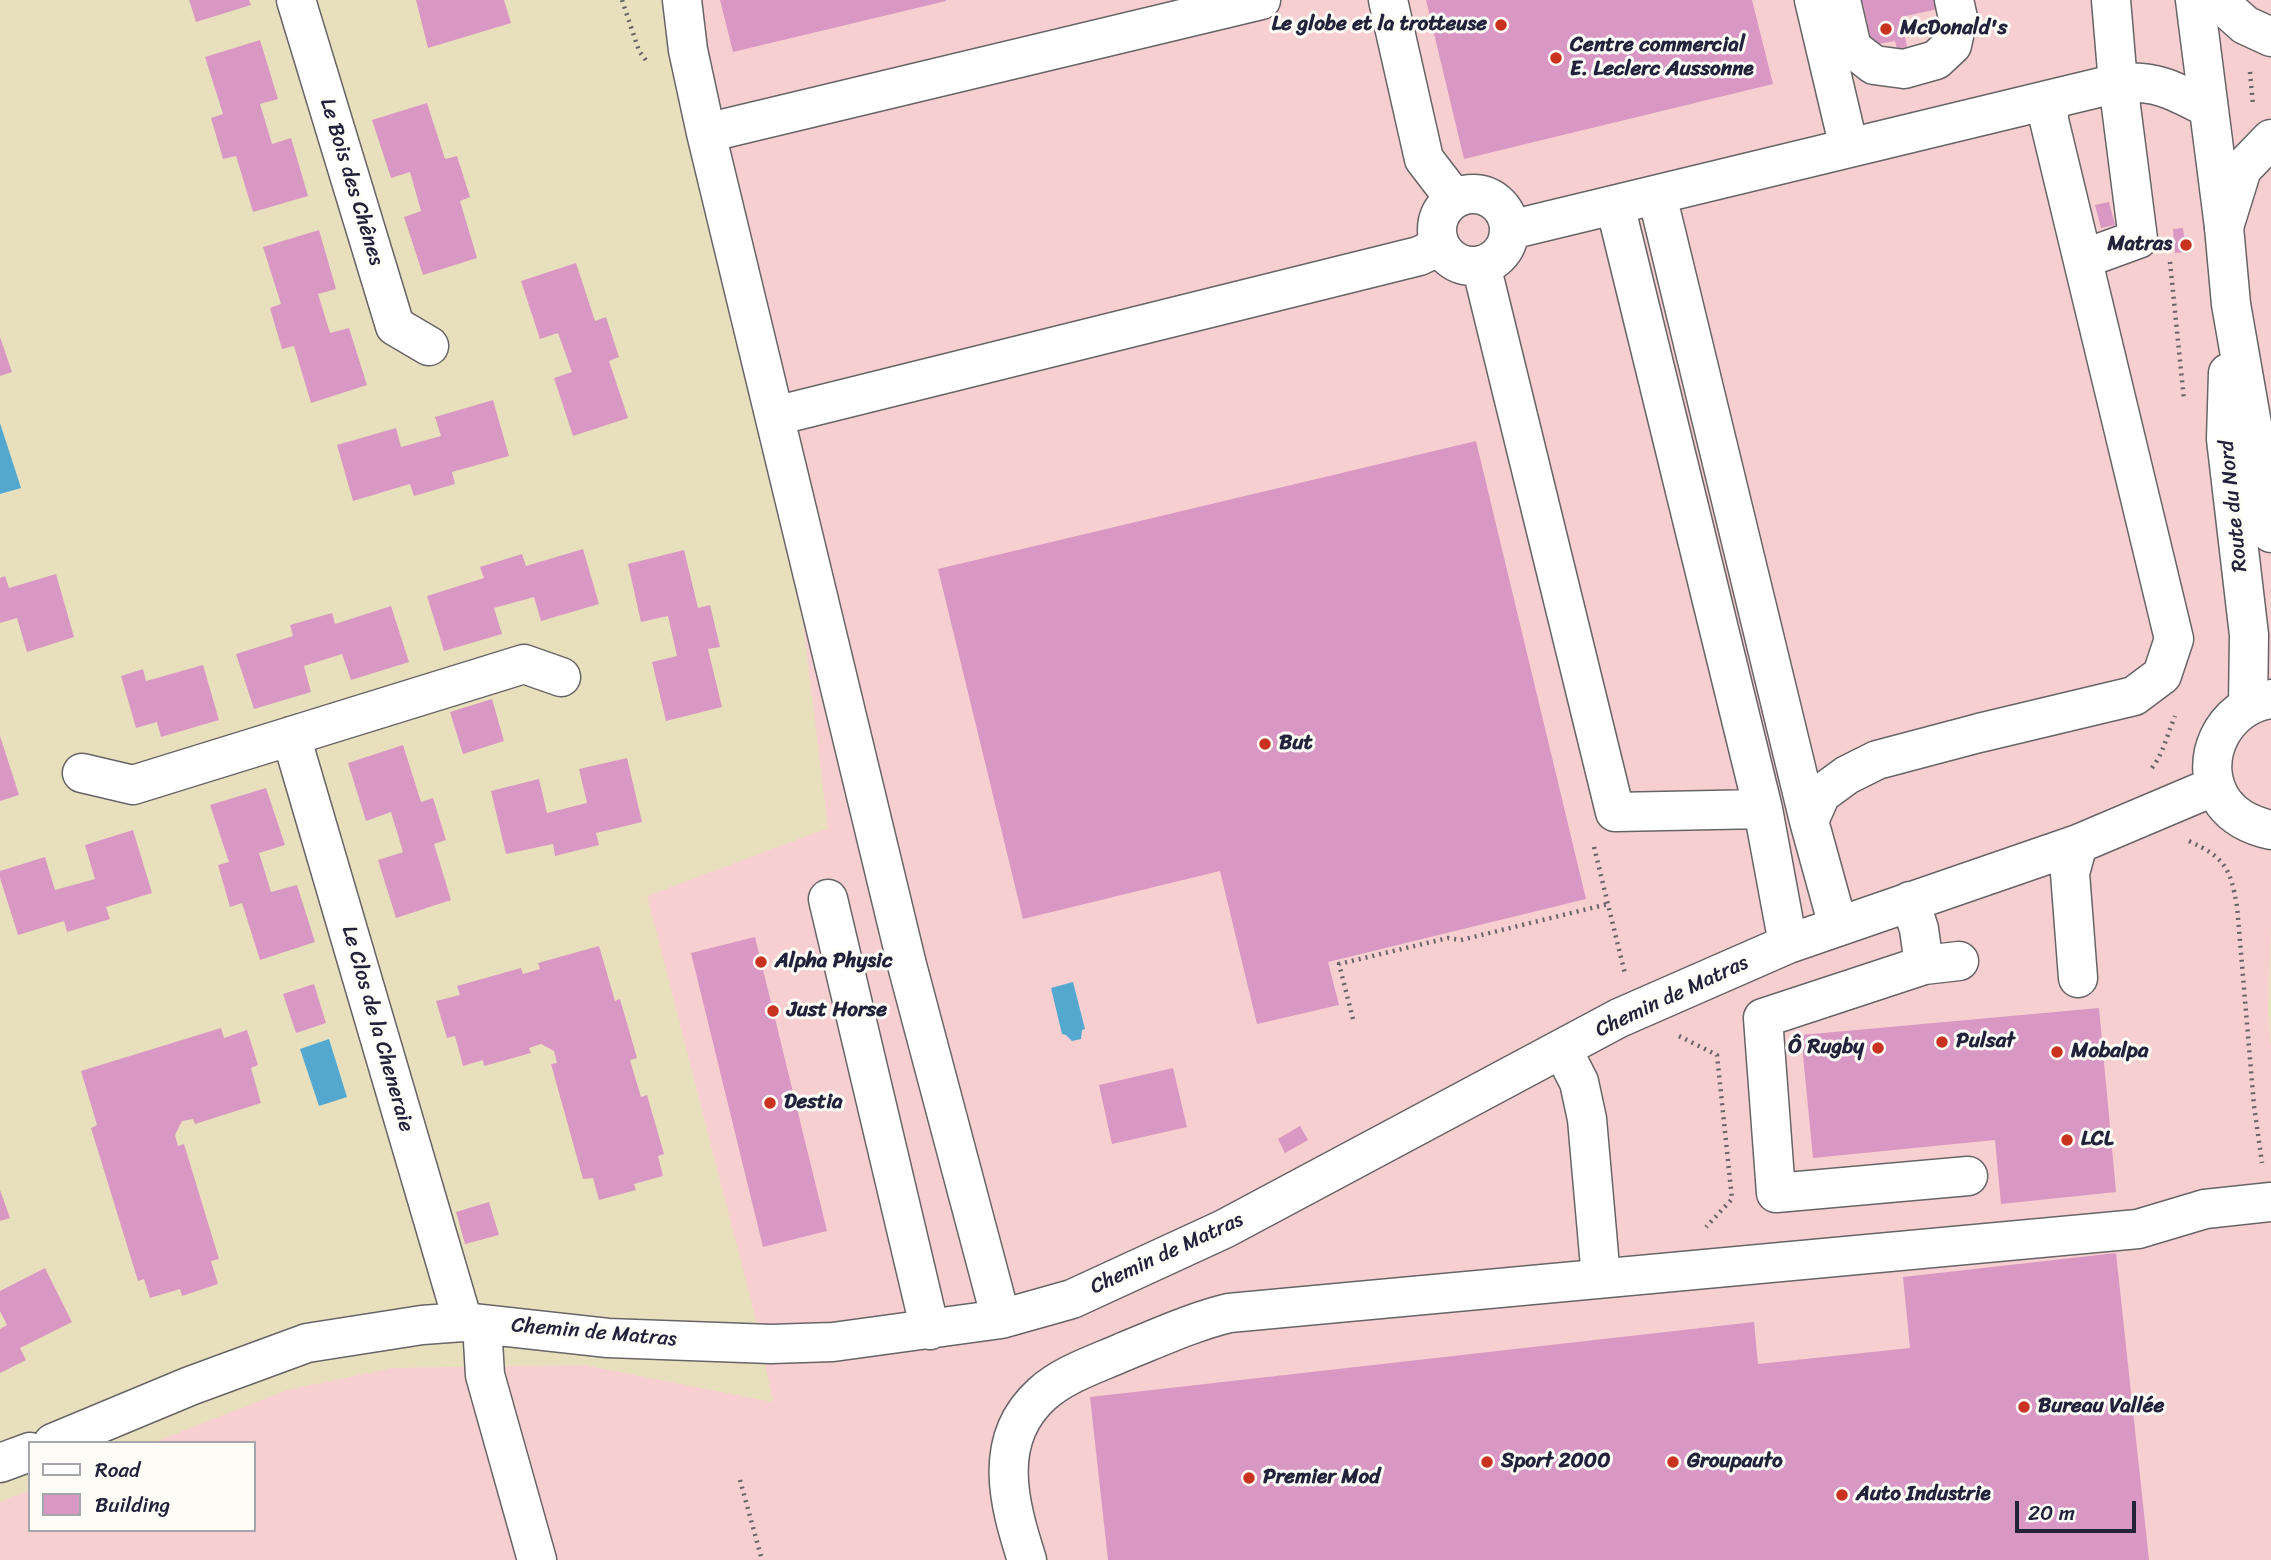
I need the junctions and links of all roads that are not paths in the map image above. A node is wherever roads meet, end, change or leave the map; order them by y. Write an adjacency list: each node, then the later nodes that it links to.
1 (296, 0): 27 (street, Le Bois des Chênes)
2 (682, 0): 15 (street)
3 (1261, 0): 15 (street)
4 (1388, 0): 19 (street)
5 (1814, 0): 17 (street)
6 (1841, 0): 7 (street)
7 (1954, 0)
8 (2111, 0): 12 (street)
9 (2195, 0): 14 (street, Route du Nord)
10 (2217, 0): 11 (street)
11 (2271, 37)
12 (2119, 83): 13 (street); 14 (street); 24 (street)
13 (2049, 100): 17 (street); 24 (street)
14 (2208, 108): 21 (street, Route du Nord)
15 (706, 132): 28 (street)
16 (2271, 139): 21 (street)
17 (1849, 148): 18 (street)
18 (1657, 195): 20 (street); 36 (street)
19 (1454, 198): 22 (street); 23 (street)
20 (1615, 205): 22 (street); 35 (street)
21 (2224, 227): 26 (street, Route du Nord)
22 (1510, 230): 25 (street)
23 (1440, 246): 25 (street); 28 (street)
24 (2083, 259): 36 (street)
25 (1481, 265): 35 (street)
26 (2231, 304): 29 (street, Route du Nord); 31 (street, Route du Nord)
27 (429, 346)
28 (775, 416): 48 (street)
29 (2271, 533)
30 (561, 677): 32 (street)
31 (2259, 703): 34 (street)
32 (291, 736): 33 (street); 49 (street, Le Clos de la Cheneraie)
33 (82, 773)
34 (2216, 786): 37 (street); 38 (street, Chemin de Matras)
35 (1763, 809): 42 (street)
36 (1809, 821): 41 (street)
37 (2271, 830)
38 (2078, 844): 40 (street, Chemin de Matras); 43 (street)
39 (828, 898): 50 (street)
40 (1910, 901): 41 (street, Chemin de Matras); 45 (street)
41 (1838, 926): 42 (street, Chemin de Matras)
42 (1788, 944): 44 (street, Chemin de Matras)
43 (2078, 978)
44 (1562, 1049): 47 (street); 48 (street, Chemin de Matras)
45 (1968, 1176)
46 (2269, 1202): 47 (street)
47 (1601, 1278): 55 (street)
48 (1001, 1319): 50 (street, Chemin de Matras)
49 (472, 1323): 50 (street, Chemin de Matras); 51 (street, Chemin de Matras); 54 (street, Le Clos de la Cheneraie)
50 (930, 1330)
51 (58, 1441)
52 (28, 1453): 53 (street)
53 (0, 1463)
54 (537, 1560)
55 (1027, 1560)

